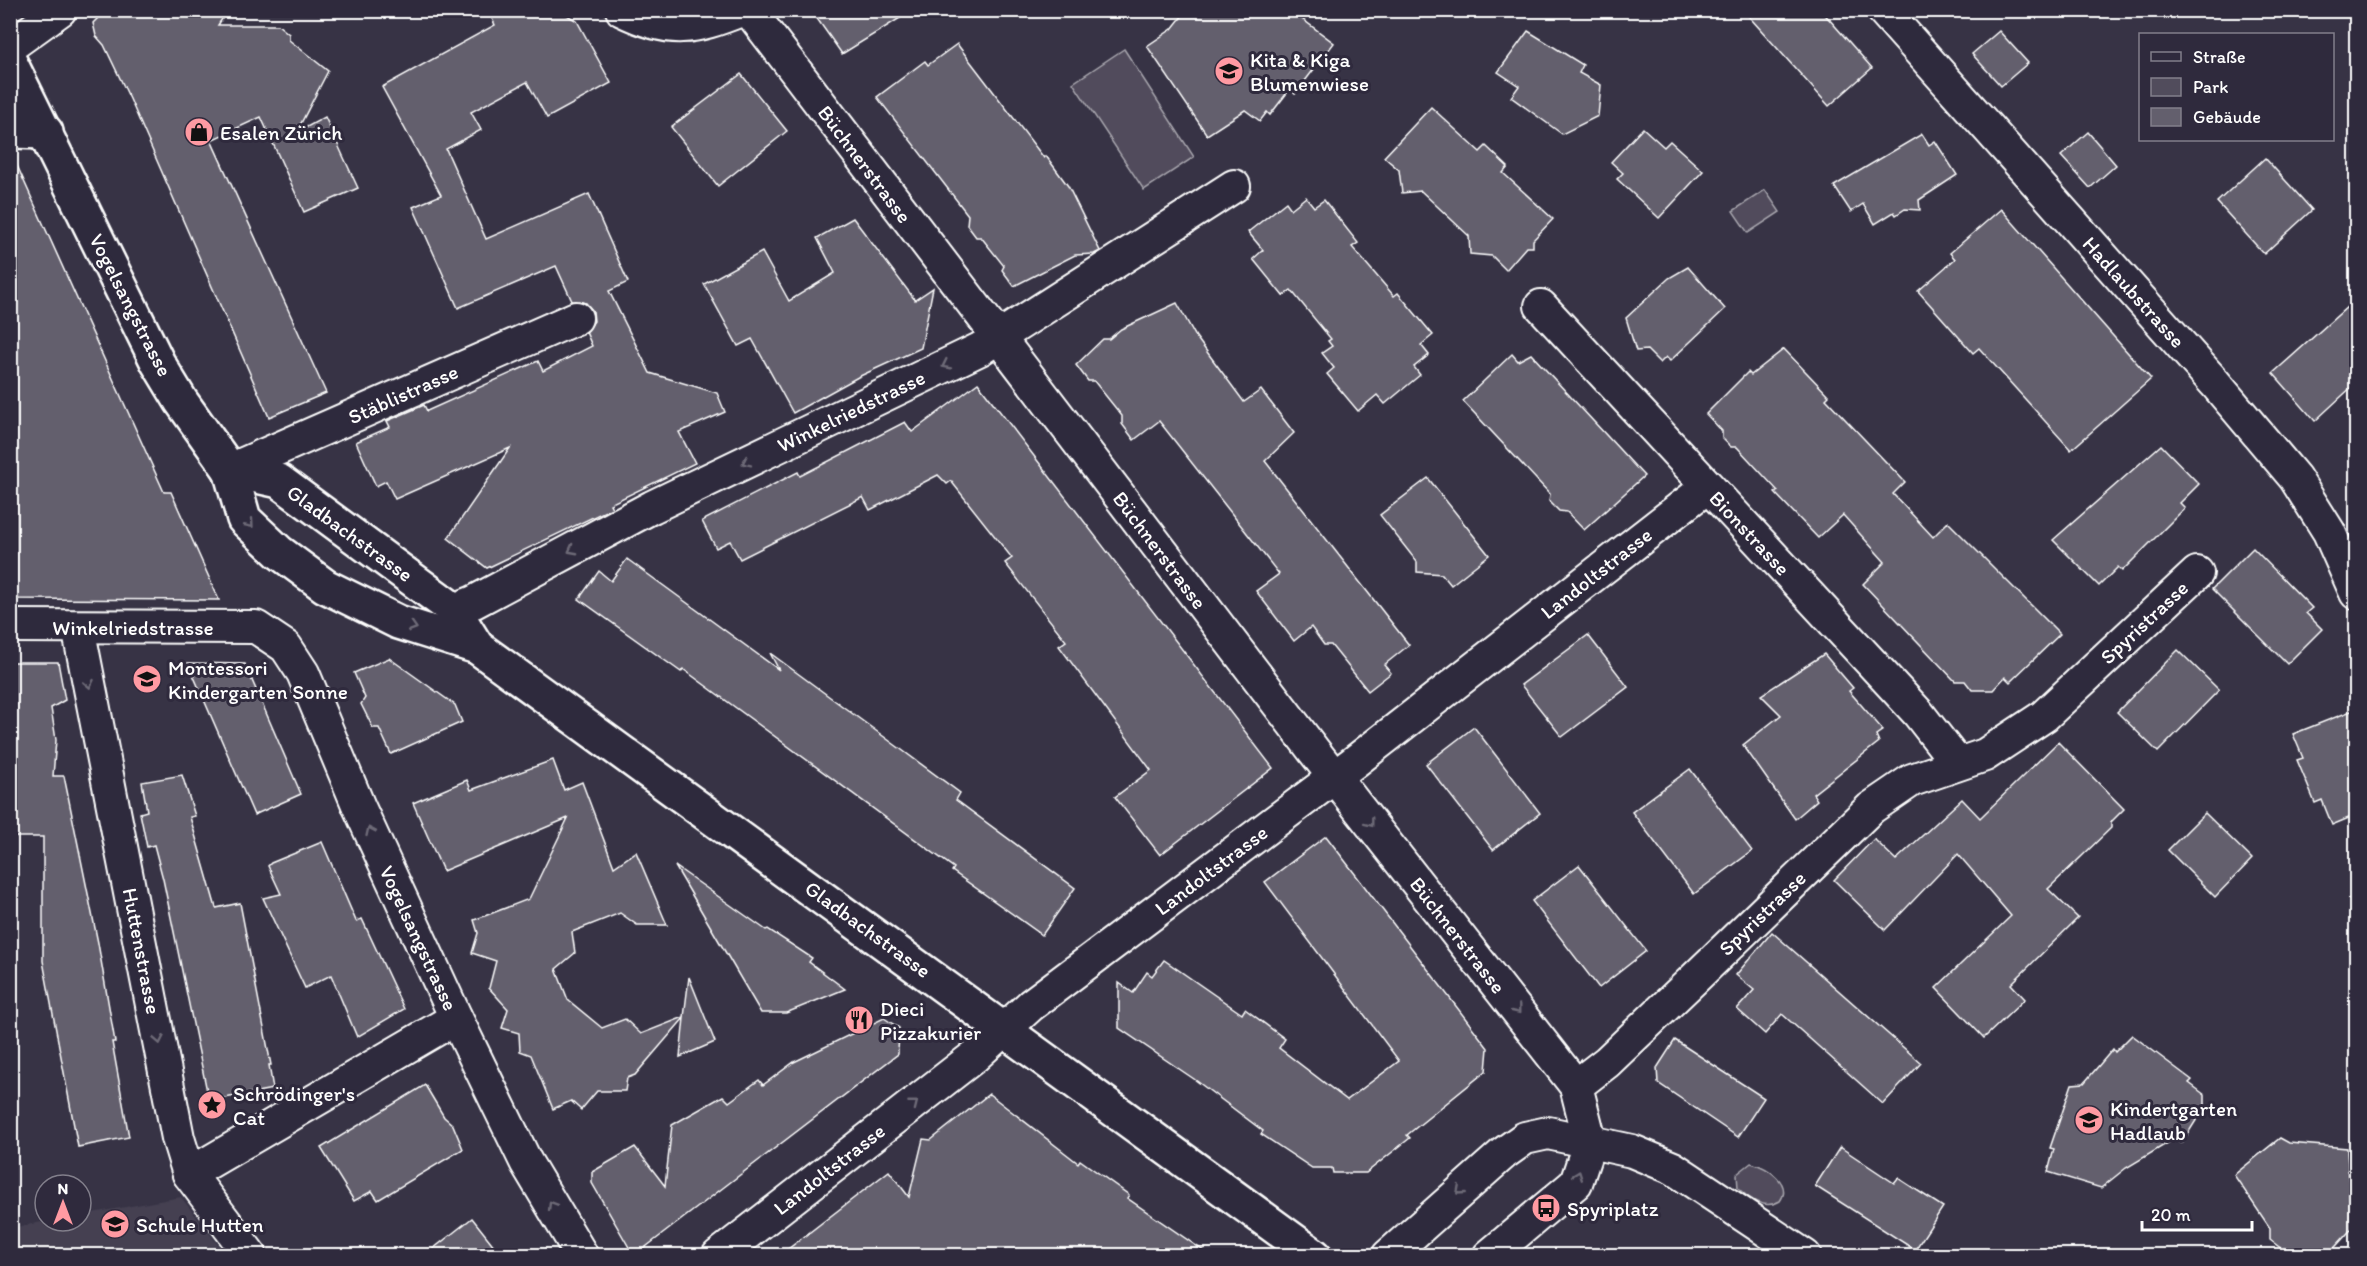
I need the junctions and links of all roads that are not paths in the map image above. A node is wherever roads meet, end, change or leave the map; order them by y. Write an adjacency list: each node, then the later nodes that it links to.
1 (60, 10): 6 (street)
2 (622, 10): 3 (street)
3 (741, 10)
4 (749, 10): 13 (street, Büchnerstrasse)
5 (1883, 10): 17 (street, Hadlaubstrasse)
6 (10, 46)
7 (10, 62): 9 (street, Vogelsangstrasse)
8 (10, 131): 9 (street)
9 (46, 132): 14 (street, Vogelsangstrasse)
10 (1234, 186): 13 (street, Winkelriedstrasse)
11 (1541, 306): 15 (street, Bionstrasse)
12 (576, 318): 14 (street, Stäblistrasse)
13 (998, 339): 18 (street, Winkelriedstrasse, one-way to 18); 24 (street, Büchnerstrasse)
14 (230, 470): 18 (street, Gladbachstrasse); 22 (street, Gladbachstrasse, one-way to 22)
15 (1707, 487): 23 (street, Bionstrasse); 24 (street, Landoltstrasse)
16 (2197, 573): 23 (street, Spyristrasse)
17 (2356, 593)
18 (454, 610): 22 (street, Gladbachstrasse)
19 (10, 626): 20 (street, Winkelriedstrasse)
20 (78, 627): 21 (street, Winkelriedstrasse); 29 (street, Huttenstrasse, one-way to 29)
21 (255, 627): 25 (street, Vogelsangstrasse, one-way to 21)
22 (477, 647): 26 (street, Gladbachstrasse)
23 (1958, 763): 27 (street, Spyristrasse)
24 (1334, 777): 26 (street, Landoltstrasse); 27 (street, Büchnerstrasse, one-way to 27)
25 (456, 1018): 29 (street); 31 (street, Vogelsangstrasse, one-way to 25)
26 (1005, 1028): 32 (street, Landoltstrasse, one-way to 26); 33 (street, Gladbachstrasse)
27 (1576, 1086): 28 (street)
28 (1590, 1141): 34 (street, one-way to 34); 35 (street, one-way to 28); 36 (street)
29 (189, 1174): 30 (street, Huttenstrasse)
30 (251, 1256)
31 (582, 1256)
32 (718, 1256)
33 (1315, 1256)
34 (1388, 1256)
35 (1489, 1256)
36 (1805, 1256)

